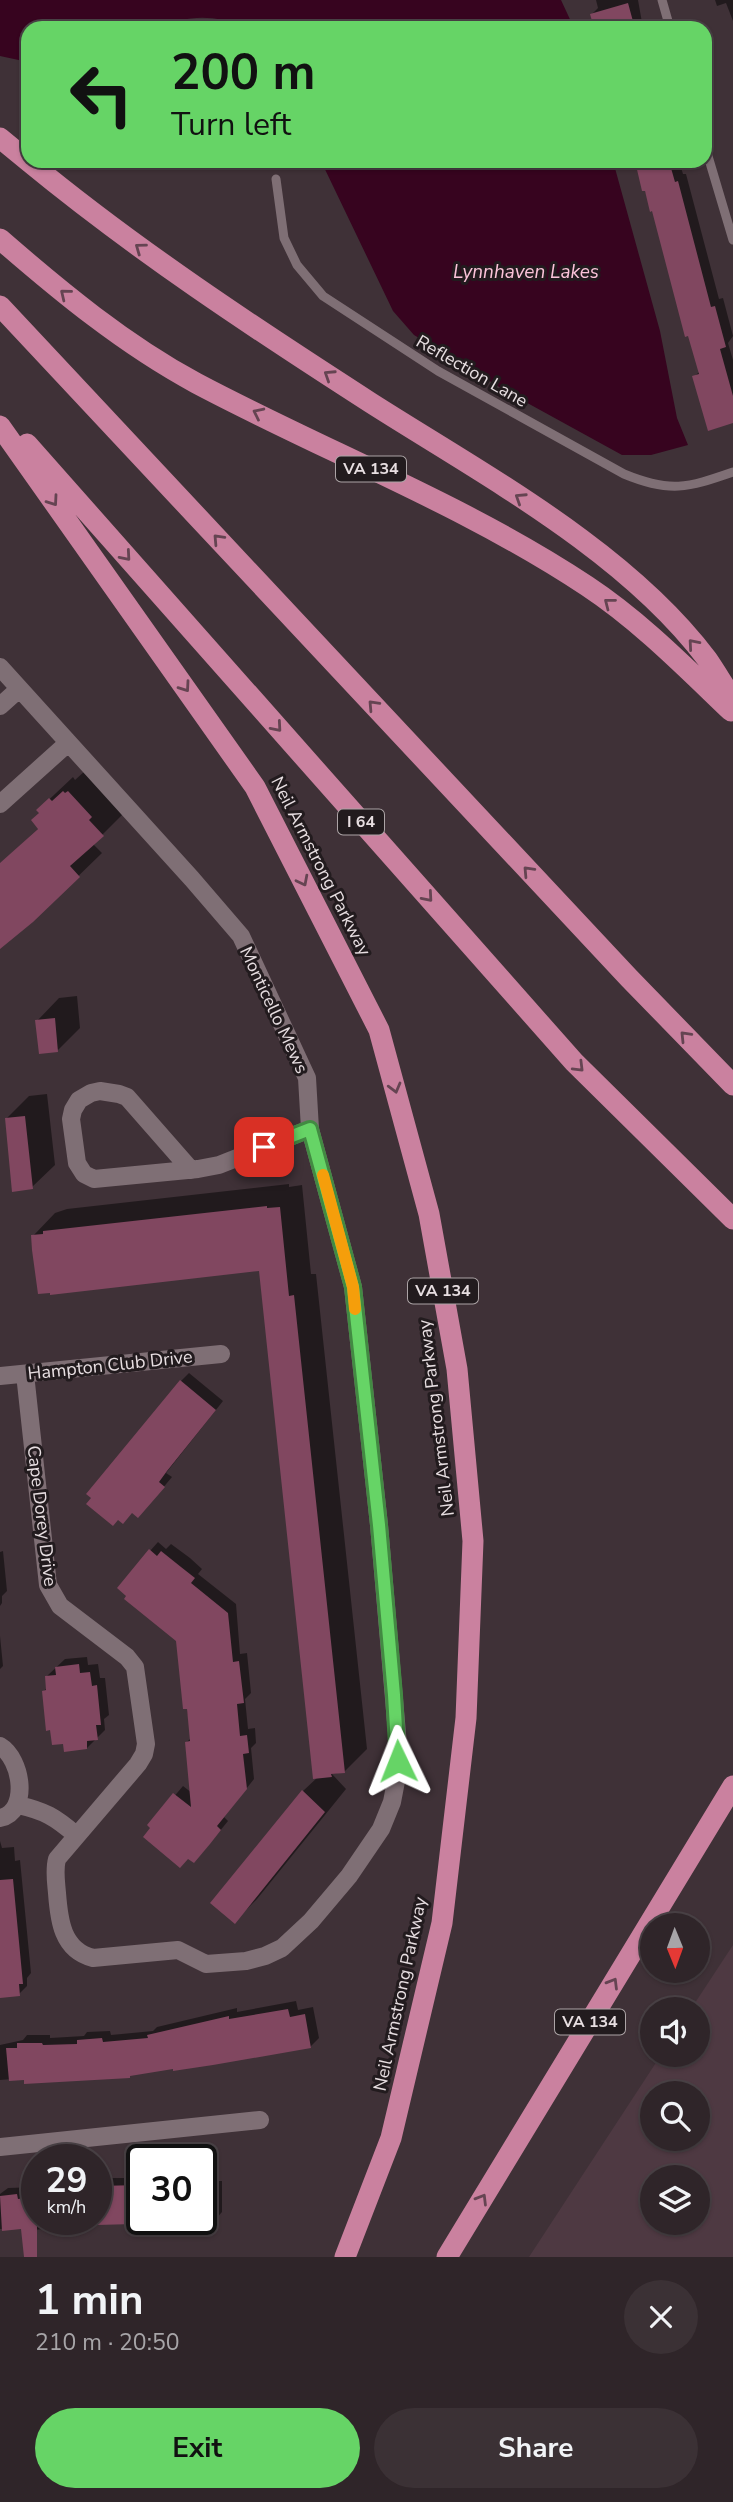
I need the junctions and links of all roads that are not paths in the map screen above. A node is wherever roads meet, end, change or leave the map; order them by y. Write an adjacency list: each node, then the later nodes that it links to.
1 (662, 0): 2 (lane)
2 (668, 21)
3 (0, 138): 4 (highway)
4 (21, 155)
5 (37, 168): 16 (highway, one-way to 5)
6 (712, 168): 9 (lane)
7 (276, 178): 13 (lane, Reflection Lane)
8 (0, 239): 18 (highway, VA 134, one-way to 8)
9 (733, 240)
10 (0, 306): 21 (highway, one-way to 10)
11 (0, 413): 24 (highway, I 64, one-way to 24)
12 (0, 426): 36 (highway, Neil Armstrong Parkway / VA 134, one-way to 36)
13 (733, 472)
14 (0, 667): 15 (street, Monticello Mews)
15 (19, 689): 17 (street); 19 (street, Monticello Mews)
16 (733, 699)
17 (0, 706)
18 (733, 713)
19 (68, 743): 20 (street); 22 (street, Monticello Mews)
20 (0, 804)
21 (733, 1084)
22 (310, 1129): 23 (street); 33 (street, Monticello Mews)
23 (191, 1170): 23 (street)
24 (733, 1219)
25 (220, 1354): 26 (street, Hampton Club Drive)
26 (25, 1374): 27 (street, Hampton Club Drive); 32 (street, Cape Dorey Drive)
27 (0, 1376)
28 (0, 1746): 30 (street)
29 (733, 1786): 37 (highway, VA 134, one-way to 29)
30 (18, 1805): 31 (street); 32 (street)
31 (0, 1818)
32 (76, 1835): 33 (street, Cape Dorey Drive)
33 (206, 1964)
34 (260, 2120): 35 (street)
35 (0, 2147)
36 (345, 2257)
37 (447, 2257)

